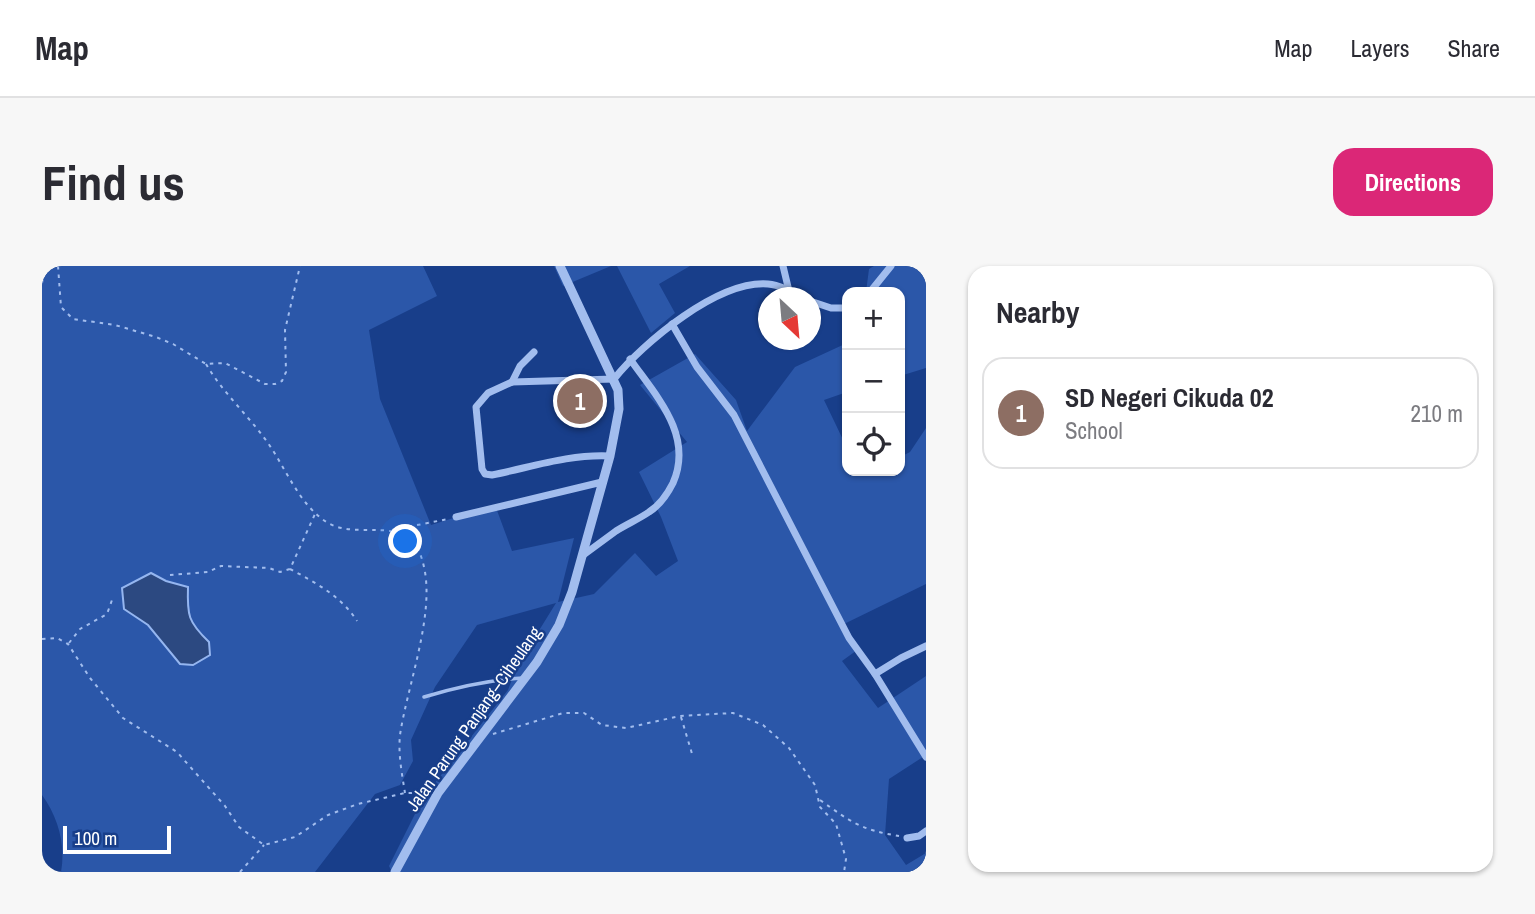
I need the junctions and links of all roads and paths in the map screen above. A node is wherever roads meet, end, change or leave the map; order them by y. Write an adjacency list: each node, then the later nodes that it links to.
1 (45, 266): 7 (path)
2 (58, 266): 16 (path)
3 (300, 266): 16 (path)
4 (560, 266): 17 (street, Jalan Parung Panjang–Ciheulang)
5 (783, 266): 9 (street)
6 (891, 266): 10 (street)
7 (42, 283)
8 (778, 287): 13 (street)
9 (788, 287)
10 (874, 287)
11 (821, 305): 12 (street)
12 (842, 308)
13 (672, 324): 15 (street); 32 (street)
14 (534, 352): 18 (street)
15 (630, 359): 17 (street); 24 (street)
16 (206, 364): 21 (path)
17 (614, 379): 18 (street); 19 (street, Jalan Parung Panjang–Ciheulang)
18 (512, 382): 19 (street)
19 (610, 456): 20 (street, Jalan Parung Panjang–Ciheulang)
20 (602, 482): 22 (street); 24 (street, Jalan Parung Panjang–Ciheulang)
21 (315, 513): 23 (path); 25 (path)
22 (456, 517): 23 (path)
23 (391, 530): 39 (path)
24 (581, 557): 33 (street, Jalan Parung Panjang–Ciheulang)
25 (289, 569): 26 (path); 28 (path)
26 (170, 575)
27 (112, 600): 30 (path)
28 (357, 621)
29 (42, 639): 30 (path)
30 (68, 644): 44 (path)
31 (926, 646): 32 (street)
32 (876, 674): 38 (street)
33 (525, 678): 34 (lane); 36 (street, Jalan Parung Panjang–Ciheulang)
34 (424, 697)
35 (680, 716): 36 (path); 37 (path); 41 (path)
36 (479, 739): 40 (street, Jalan Parung Panjang–Ciheulang)
37 (693, 757)
38 (926, 757)
39 (405, 793): 40 (path); 44 (path)
40 (438, 793): 46 (street, Jalan Parung Panjang–Ciheulang)
41 (819, 799): 43 (path); 47 (path)
42 (926, 831): 43 (street)
43 (907, 838)
44 (264, 845): 45 (path)
45 (240, 872)
46 (395, 872)
47 (844, 872)

